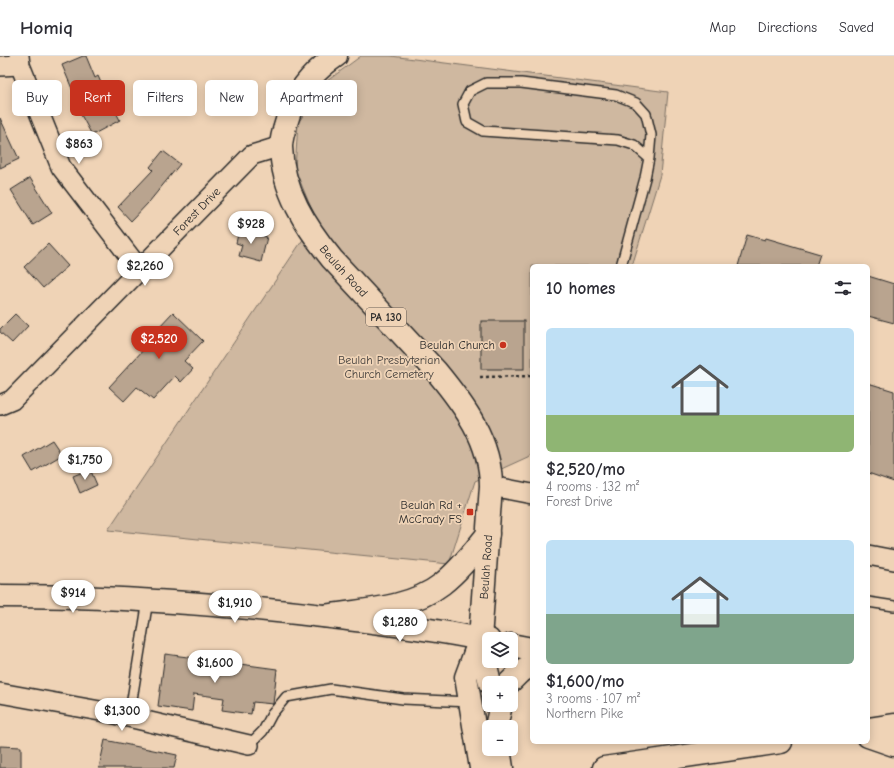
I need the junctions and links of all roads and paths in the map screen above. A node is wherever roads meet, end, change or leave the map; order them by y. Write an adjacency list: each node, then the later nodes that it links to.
1 (336, 56): 4 (main road, Beulah Road / PA 130)
2 (19, 61): 3 (street); 7 (street)
3 (0, 66)
4 (281, 146): 7 (street, Forest Drive); 11 (main road, Beulah Road / PA 130)
5 (648, 158): 5 (lane); 6 (lane)
6 (622, 264)
7 (140, 270): 10 (street, Forest Drive)
8 (530, 376): 9 (path)
9 (480, 377)
10 (0, 405)
11 (491, 486): 12 (street); 13 (main road, Beulah Road / PA 130)
12 (530, 494)
13 (488, 534): 20 (main road); 21 (main road, Beulah Road / PA 130)
14 (870, 555): 15 (street)
15 (894, 560)
16 (0, 596): 17 (main road)
17 (148, 600): 20 (main road); 30 (lane)
18 (870, 602): 19 (lane)
19 (894, 606)
20 (324, 616): 22 (main road)
21 (485, 632)
22 (482, 639)
23 (482, 646): 29 (main road, Beulah Road / PA 130)
24 (518, 646): 25 (main road)
25 (530, 649)
26 (530, 667): 27 (main road)
27 (516, 676)
28 (0, 693): 30 (street)
29 (470, 702): 35 (lane); 38 (main road, Beulah Road / PA 130)
30 (129, 718): 35 (street)
31 (894, 725): 32 (main road)
32 (870, 729)
33 (870, 737): 36 (main road)
34 (767, 744): 40 (main road)
35 (249, 745)
36 (894, 745)
37 (500, 756): 39 (main road)
38 (481, 768)
39 (502, 768)
40 (604, 768)

